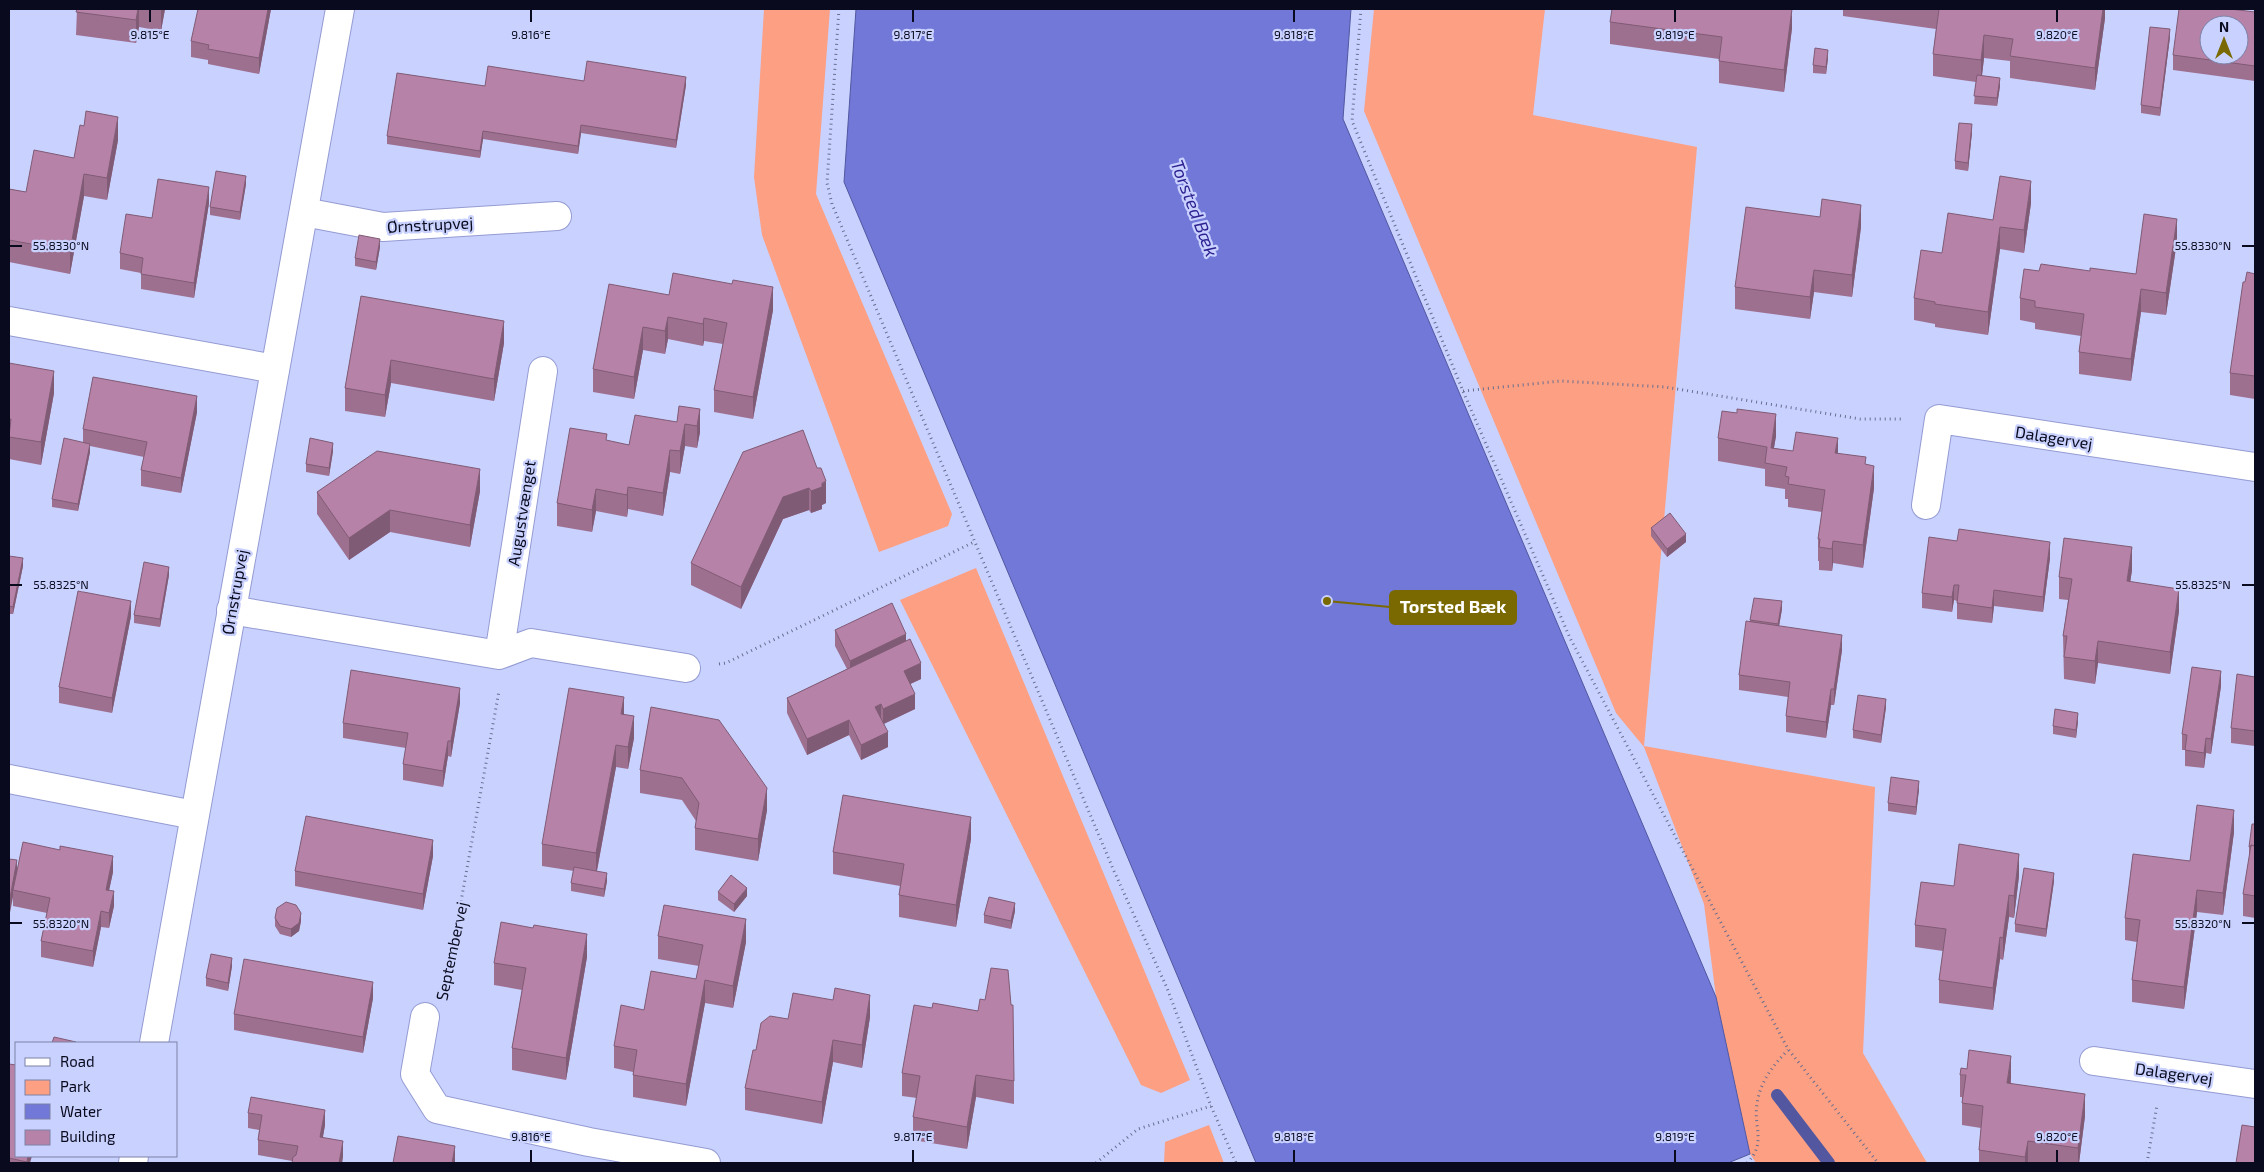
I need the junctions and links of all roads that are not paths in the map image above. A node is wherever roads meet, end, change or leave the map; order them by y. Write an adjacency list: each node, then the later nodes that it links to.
1 (340, 9): 2 (street, Ørnstrupvej)
2 (304, 212): 3 (street, Ørnstrupvej); 5 (street, Ørnstrupvej)
3 (557, 216)
4 (9, 321): 5 (street)
5 (275, 369): 9 (street, Ørnstrupvej)
6 (543, 370): 10 (street, Augustvænget)
7 (2255, 467): 8 (street, Dalagervej)
8 (1926, 505)
9 (230, 610): 10 (street); 13 (street, Ørnstrupvej)
10 (499, 655): 11 (street)
11 (686, 668)
12 (9, 779): 13 (street)
13 (194, 815): 15 (street, Ørnstrupvej)
14 (425, 1017): 18 (street, Septembervej)
15 (154, 1042)
16 (2094, 1061): 17 (street, Dalagervej)
17 (2255, 1084)
18 (587, 1153): 19 (street, Septembervej)
19 (706, 1163)

